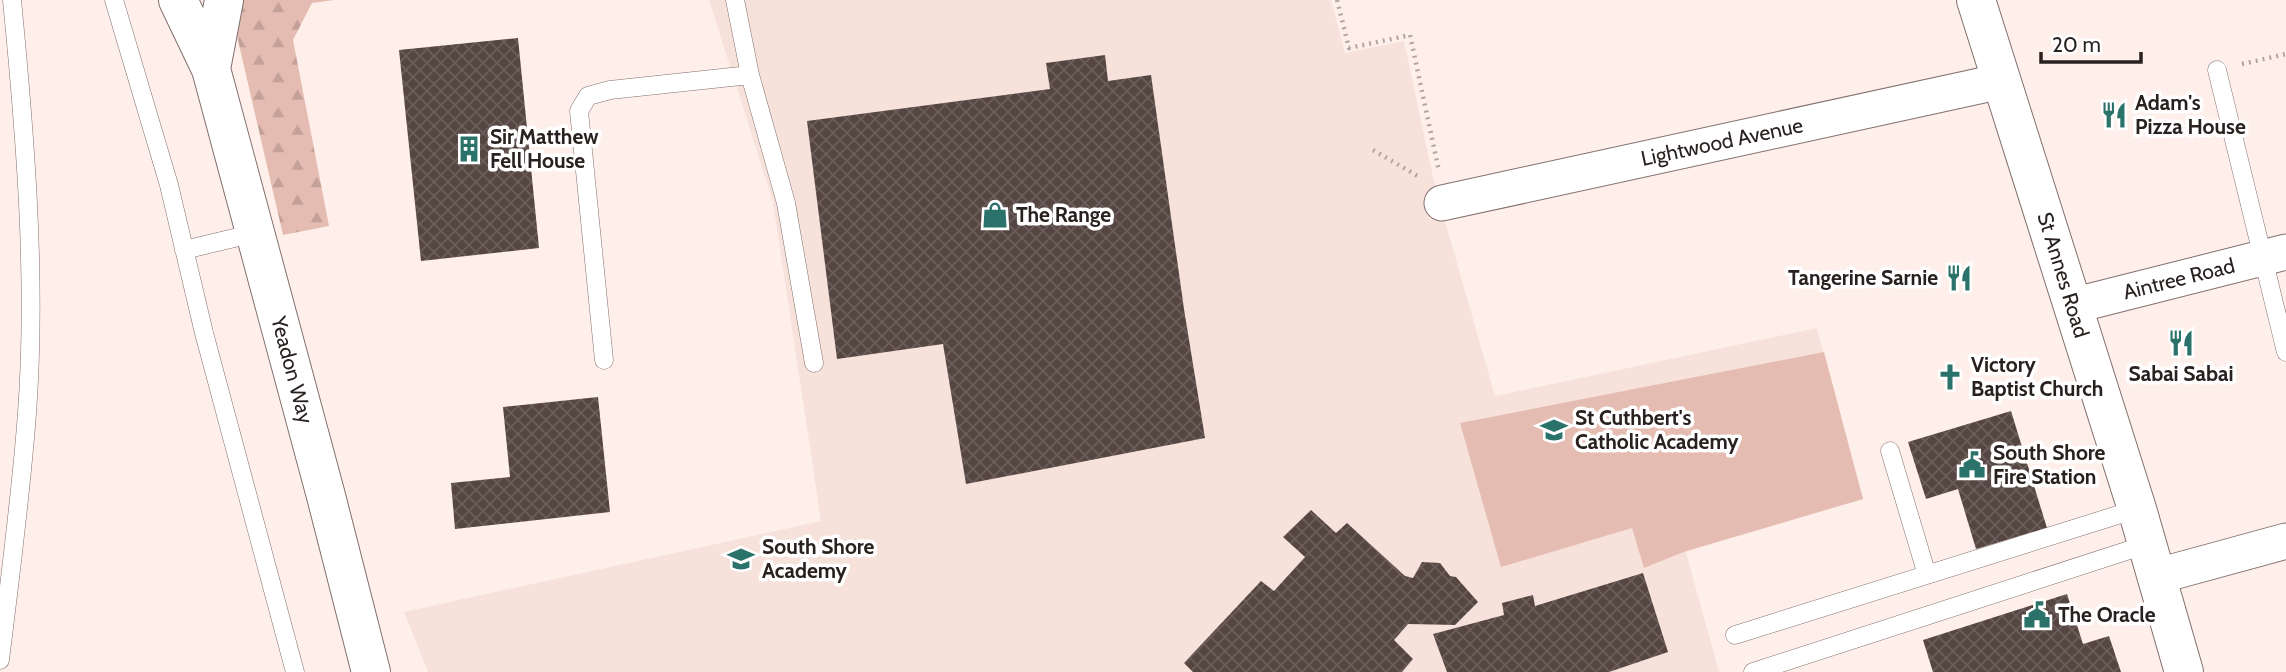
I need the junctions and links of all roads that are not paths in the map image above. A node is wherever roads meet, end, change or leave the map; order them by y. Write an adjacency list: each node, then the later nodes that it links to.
1 (12, 0): 24 (lane)
2 (114, 0): 13 (lane)
3 (178, 0): 7 (street, Yeadon Way)
4 (225, 0): 7 (street, Yeadon Way)
5 (735, 0): 9 (lane)
6 (1976, 0): 10 (street, St Annes Road)
7 (211, 69): 12 (street, Yeadon Way)
8 (2217, 70): 14 (lane)
9 (750, 75): 17 (lane); 18 (lane)
10 (2002, 81): 11 (street, Lightwood Avenue); 15 (street, St Annes Road)
11 (1443, 198)
12 (255, 233): 13 (lane); 26 (street, Yeadon Way)
13 (184, 250): 25 (lane)
14 (2274, 255): 15 (street, Aintree Road); 16 (lane)
15 (2072, 306): 21 (street, St Annes Road)
16 (2286, 352)
17 (604, 360)
18 (814, 363)
19 (1890, 451): 22 (lane)
20 (2286, 541): 21 (street)
21 (2148, 543): 22 (lane); 27 (lane); 28 (street, St Annes Road)
22 (1927, 575): 23 (lane)
23 (1735, 635)
24 (0, 660)
25 (295, 672)
26 (371, 672)
27 (1753, 672)
28 (2185, 672)

